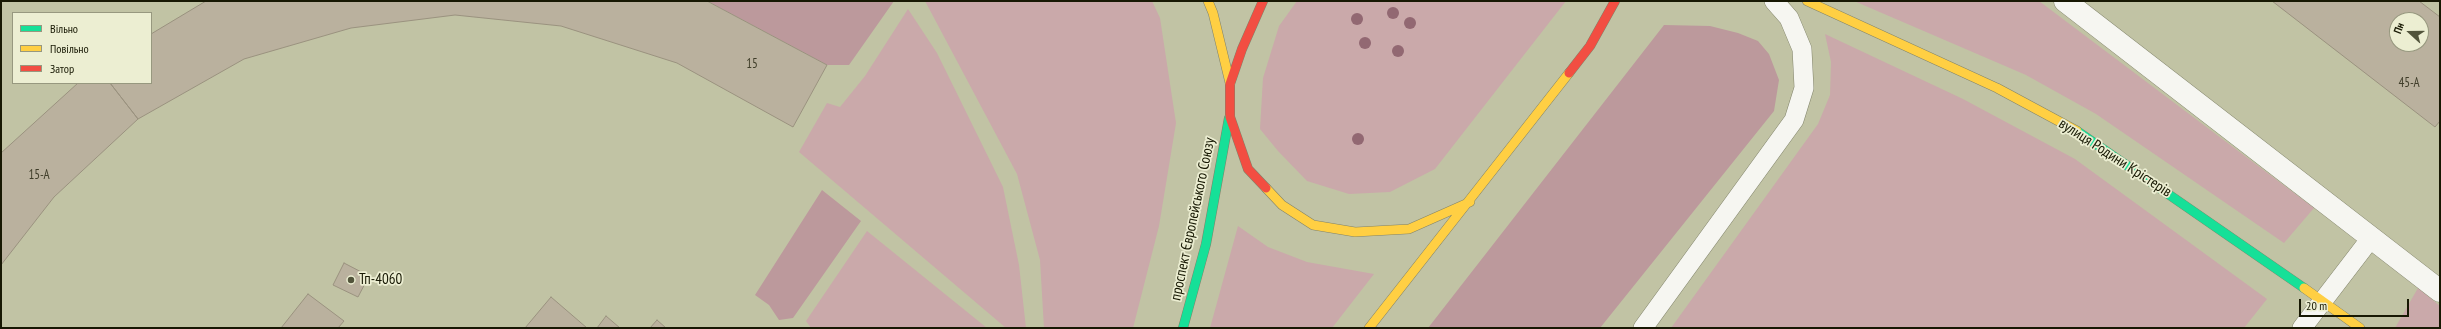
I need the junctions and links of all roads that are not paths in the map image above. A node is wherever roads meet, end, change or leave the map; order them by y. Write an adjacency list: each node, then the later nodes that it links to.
1 (1208, 1): 9 (main road)
2 (1263, 1): 9 (main road)
3 (1615, 1): 8 (main road)
4 (1626, 1): 8 (main road)
5 (1774, 1): 17 (lane)
6 (1807, 1): 14 (main road, вулиця Родини Крістерів)
7 (2065, 1): 12 (street)
8 (1590, 46): 11 (main road)
9 (1230, 84): 10 (main road)
10 (1230, 116): 11 (main road); 15 (main road, проспект Європейського Союзу)
11 (1470, 202): 16 (main road)
12 (2371, 238): 13 (street); 14 (lane)
13 (2440, 291)
14 (2323, 301): 18 (lane); 19 (main road, вулиця Родини Крістерів)
15 (1183, 328)
16 (1369, 328)
17 (1643, 328)
18 (2302, 328)
19 (2360, 328)

